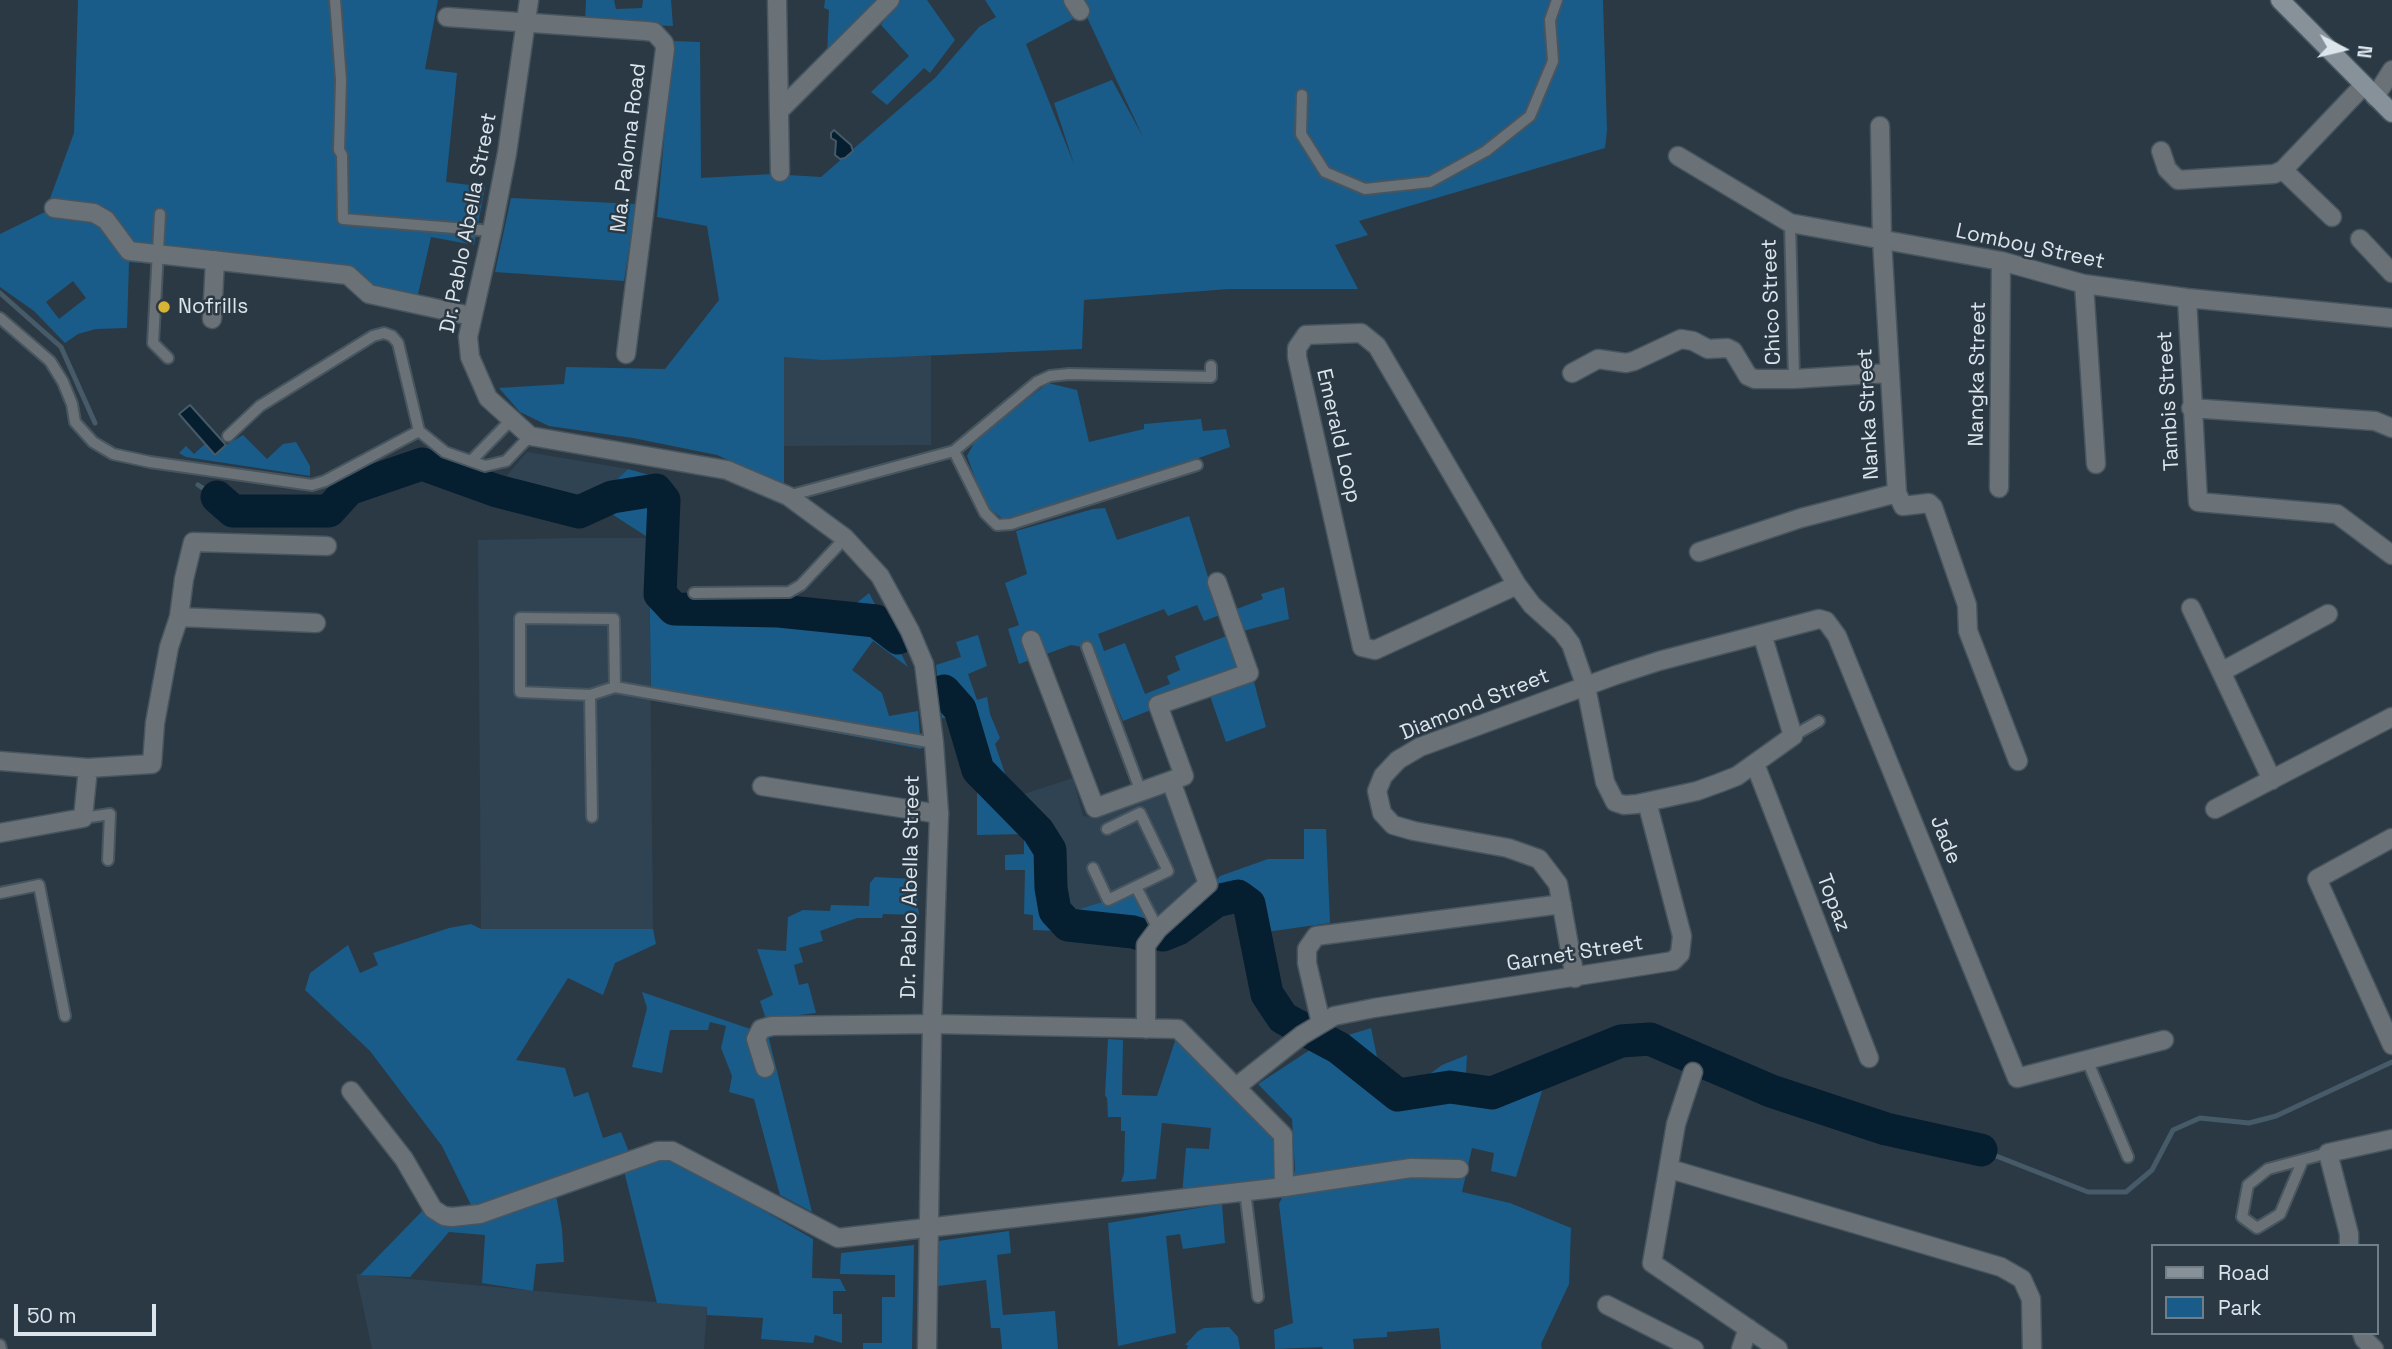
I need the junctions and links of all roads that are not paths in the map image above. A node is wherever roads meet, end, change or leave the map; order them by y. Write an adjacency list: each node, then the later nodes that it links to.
1 (335, 0): 22 (lane)
2 (529, 0): 8 (street, Dr. Pablo Abella Street)
3 (777, 0): 12 (street)
4 (890, 0): 12 (street)
5 (1557, 0): 10 (lane)
6 (2280, 0): 11 (main road)
7 (447, 17): 8 (street, Ma. Paloma Road)
8 (527, 23): 22 (street, Dr. Pablo Abella Street); 35 (street, Ma. Paloma Road)
9 (2392, 70): 11 (street)
10 (1302, 95)
11 (2382, 100): 16 (street)
12 (779, 111): 17 (street)
13 (1880, 126): 24 (street, Nanka Street)
14 (2161, 151): 16 (street)
15 (1678, 156): 21 (street, Lomboy Street)
16 (2283, 170): 20 (street)
17 (780, 172)
18 (54, 208): 25 (street)
19 (160, 214): 25 (lane)
20 (2332, 217)
21 (1790, 223): 24 (street, Lomboy Street); 40 (lane, Chico Street)
22 (492, 231): 31 (street, Dr. Pablo Abella Street)
23 (2360, 239): 28 (street)
24 (1882, 240): 27 (street, Lomboy Street); 39 (street, Nanka Street)
25 (156, 255): 26 (street); 36 (lane)
26 (215, 260): 31 (street); 34 (street)
27 (2001, 261): 29 (street, Lomboy Street); 51 (street, Nangka Street)
28 (2392, 273)
29 (2084, 284): 30 (street, Lomboy Street); 49 (street)
30 (2187, 298): 33 (street, Lomboy Street); 41 (street, Tambis Street)
31 (471, 316): 42 (street, Dr. Pablo Abella Street)
32 (0, 318): 44 (lane)
33 (2392, 318)
34 (212, 320)
35 (626, 354)
36 (168, 358)
37 (1211, 366): 47 (lane)
38 (1572, 373): 40 (street)
39 (1889, 373): 40 (street); 52 (street, Nanka Street)
40 (1794, 380)
41 (2192, 408): 43 (street); 57 (street, Tambis Street)
42 (511, 420): 46 (street, Dr. Pablo Abella Street); 48 (lane)
43 (2392, 428)
44 (418, 431): 45 (lane); 48 (lane)
45 (228, 436)
46 (530, 436): 48 (lane); 53 (street, Dr. Pablo Abella Street)
47 (954, 451): 50 (lane); 53 (lane)
48 (471, 461)
49 (2096, 464)
50 (1197, 465)
51 (2000, 488)
52 (1897, 493): 56 (street, Nanka Street); 78 (street)
53 (788, 496): 54 (street, Dr. Pablo Abella Street)
54 (845, 538): 60 (lane); 76 (street, Dr. Pablo Abella Street)
55 (327, 546): 63 (street)
56 (1699, 552)
57 (2392, 555)
58 (1217, 582): 82 (street)
59 (1517, 585): 59 (street, Emerald Loop); 71 (street, Emerald Loop)
60 (694, 593)
61 (2191, 608): 69 (street)
62 (2328, 614): 69 (street)
63 (179, 617): 65 (street); 80 (street)
64 (1826, 621): 66 (street, Diamond Street); 107 (street, Jade)
65 (316, 623)
66 (1762, 634): 71 (street, Diamond Street); 75 (street)
67 (1031, 640): 84 (street)
68 (1087, 647): 84 (lane)
69 (2221, 672): 81 (street)
70 (615, 687): 72 (lane); 72 (lane); 76 (lane)
71 (1586, 687): 85 (street, Emerald Loop); 97 (street, Diamond Street)
72 (590, 695): 88 (lane)
73 (2392, 717): 81 (street)
74 (1819, 721): 75 (lane)
75 (1793, 736): 79 (street, Emerald Loop)
76 (934, 743): 87 (street, Dr. Pablo Abella Street)
77 (0, 761): 80 (street)
78 (2018, 761)
79 (1755, 764): 85 (street, Emerald Loop); 106 (street, Topaz)
80 (88, 768): 89 (street)
81 (2272, 780): 86 (street)
82 (1171, 781): 84 (street); 98 (street)
83 (762, 786): 87 (street)
84 (1141, 792)
85 (1647, 802): 99 (street, Garnet Street)
86 (2215, 809)
87 (939, 814): 101 (street, Dr. Pablo Abella Street)
88 (592, 817)
89 (83, 818): 91 (street); 93 (lane)
90 (1107, 829): 95 (lane)
91 (0, 833)
92 (2392, 838): 105 (street)
93 (108, 860)
94 (1093, 868): 95 (lane)
95 (1136, 887): 98 (lane)
96 (0, 893): 100 (lane)
97 (1562, 904): 99 (street, Diamond Street); 102 (street)
98 (1158, 929): 103 (street)
99 (1574, 978): 102 (street, Garnet Street)
100 (65, 1016)
101 (932, 1024): 103 (street); 108 (street); 120 (street, Dr. Pablo Abella Street)
102 (1312, 1028): 110 (street, Garnet Street)
103 (1146, 1029): 110 (street)
104 (2164, 1040): 107 (street)
105 (2392, 1045)
106 (1869, 1058)
107 (2087, 1060): 114 (lane)
108 (765, 1068)
109 (1693, 1072): 117 (street)
110 (1236, 1087): 118 (street)
111 (351, 1091): 120 (street)
112 (2392, 1139): 113 (street)
113 (2328, 1153): 115 (lane); 121 (street)
114 (2128, 1157)
115 (2302, 1162): 115 (lane)
116 (1459, 1169): 118 (street)
117 (1670, 1169): 124 (street); 129 (street)
118 (1284, 1187): 119 (street)
119 (1245, 1191): 120 (street); 122 (lane)
120 (928, 1229): 125 (street, Dr. Pablo Abella Street)
121 (2349, 1244)
122 (1258, 1297)
123 (1607, 1305): 126 (street)
124 (1748, 1328): 127 (street); 128 (street)
125 (927, 1349)
126 (1694, 1349)
127 (1741, 1349)
128 (1778, 1349)
129 (2032, 1349)

